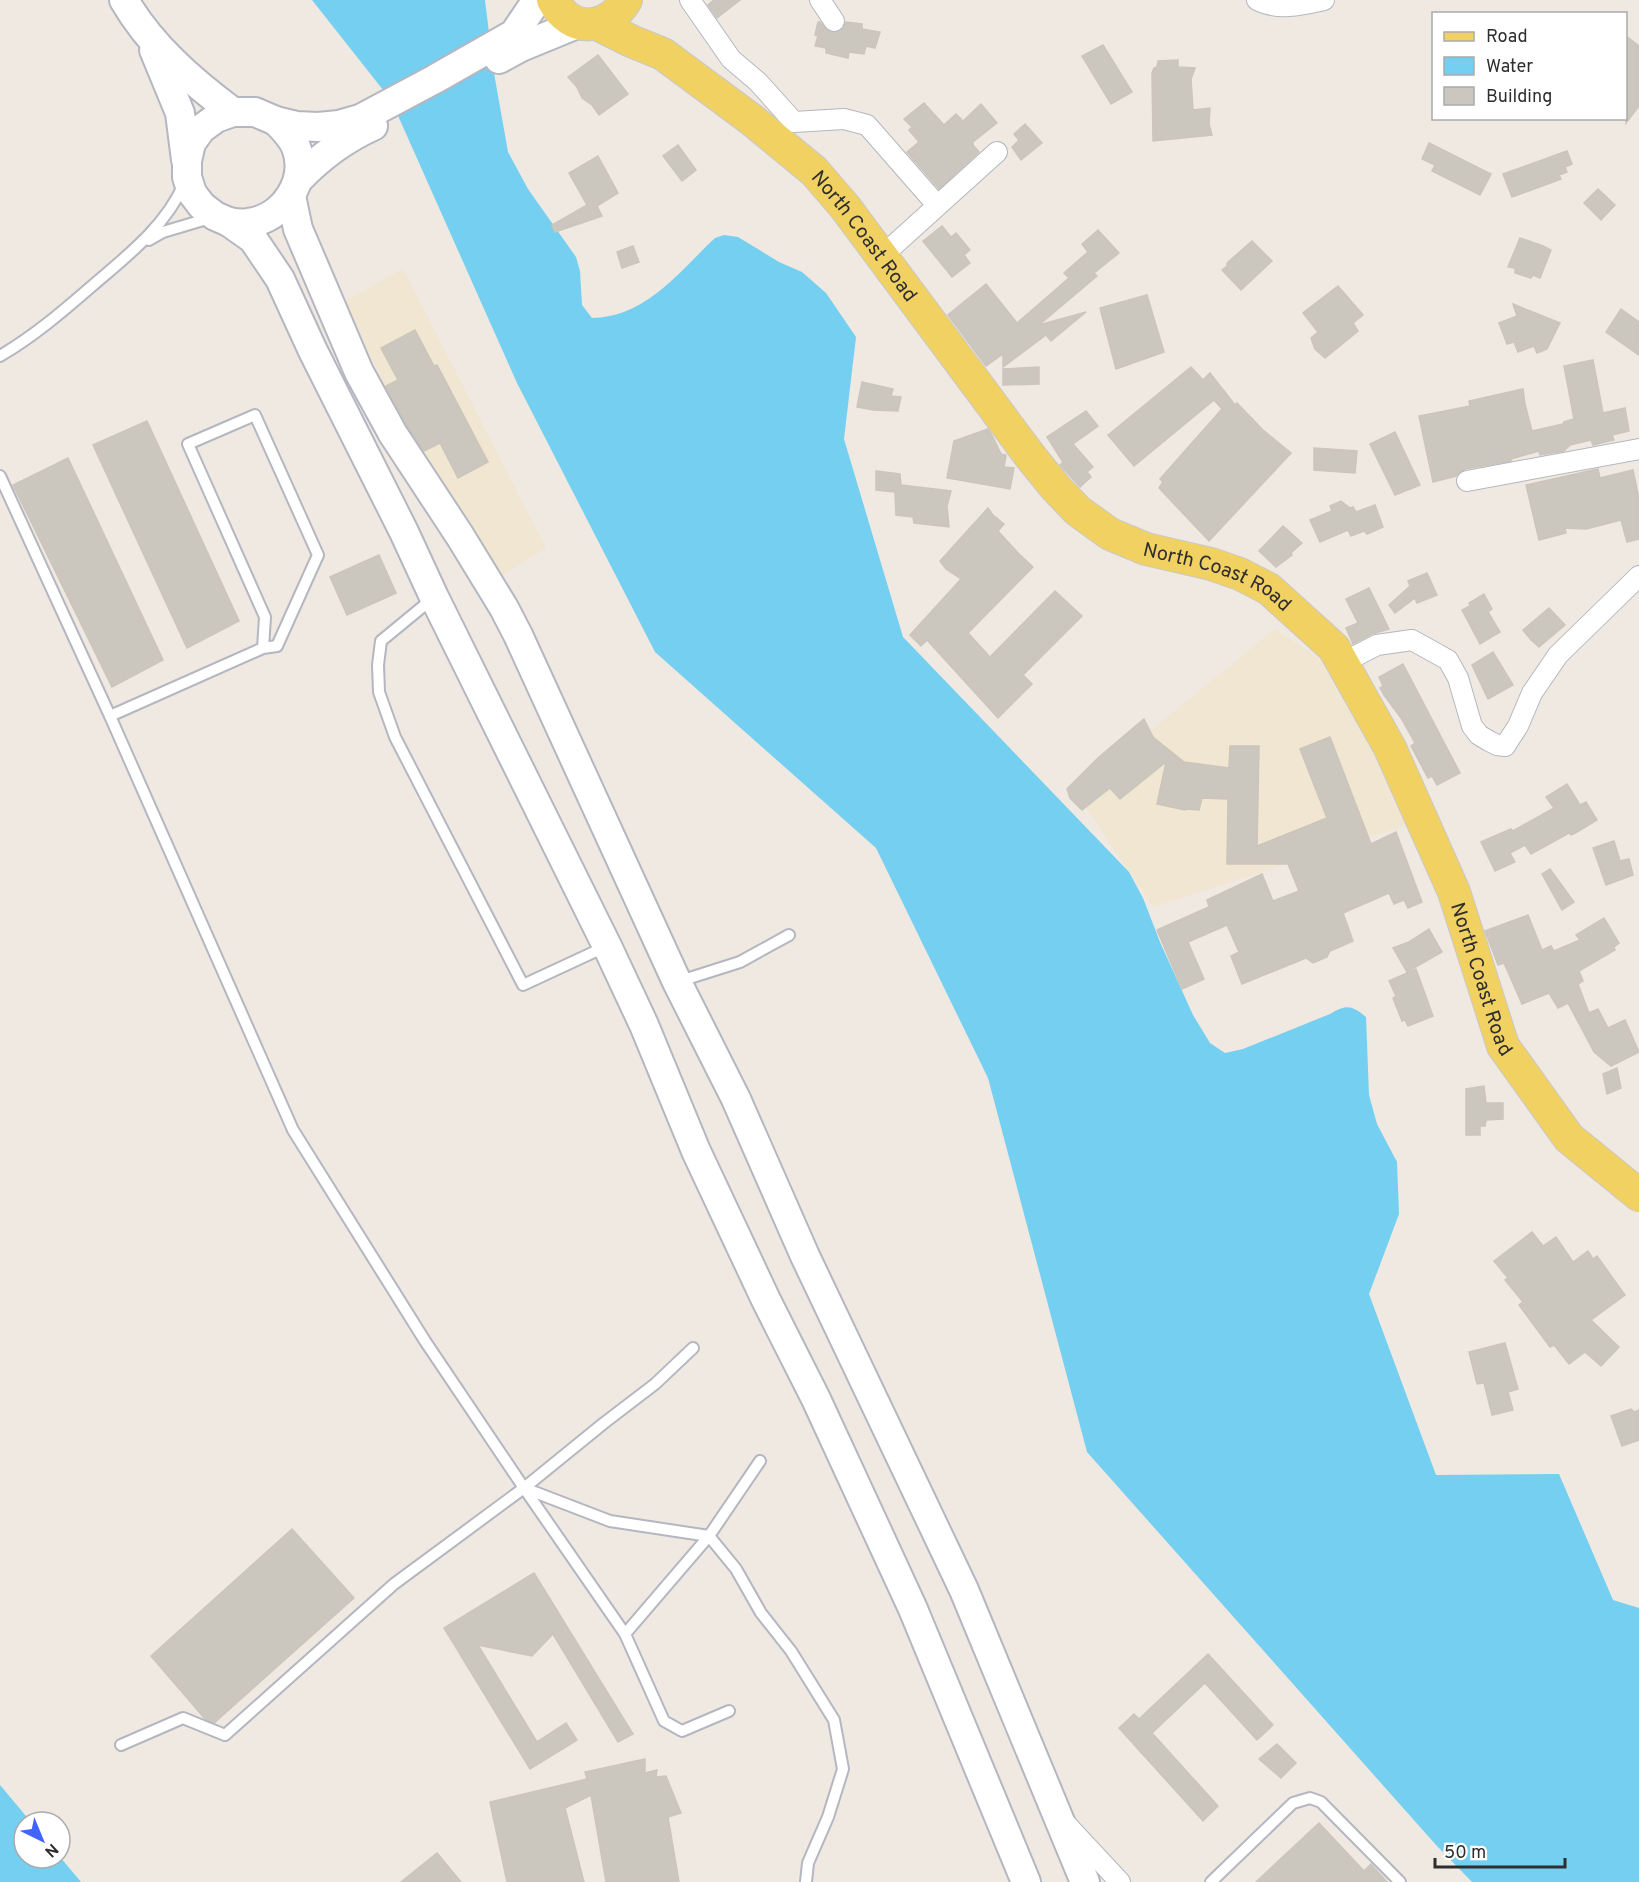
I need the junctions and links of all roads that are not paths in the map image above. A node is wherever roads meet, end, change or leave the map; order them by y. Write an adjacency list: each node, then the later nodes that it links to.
1 (124, 0): 11 (street)
2 (537, 0): 12 (street)
3 (553, 0): 10 (main road)
4 (690, 0): 20 (street)
5 (820, 0): 9 (street)
6 (1257, 0): 7 (street)
7 (1324, 0)
8 (626, 1): 10 (main road); 13 (main road)
9 (834, 21)
10 (587, 24): 12 (street); 13 (main road)
11 (148, 37): 14 (street); 18 (street)
12 (518, 40): 15 (street)
13 (663, 54): 23 (main road, North Coast Road)
14 (233, 112): 16 (street); 18 (street)
15 (382, 115): 16 (street); 19 (street)
16 (276, 121): 19 (street)
17 (997, 152): 20 (street)
18 (187, 169): 21 (street); 22 (lane)
19 (295, 188): 21 (street); 35 (street)
20 (937, 205): 23 (street)
21 (222, 219): 22 (lane); 29 (street)
22 (140, 244): 24 (lane)
23 (882, 256): 31 (main road, North Coast Road)
24 (0, 356)
25 (1639, 449): 27 (street)
26 (0, 476): 32 (lane)
27 (1467, 481)
28 (1639, 576): 31 (street)
29 (434, 597): 34 (street); 34 (lane)
30 (263, 648): 30 (lane); 32 (lane)
31 (1344, 662): 36 (main road, North Coast Road)
32 (110, 716): 39 (lane)
33 (789, 935): 35 (lane)
34 (607, 946): 46 (street)
35 (677, 982): 44 (street)
36 (1639, 1195)
37 (693, 1348): 39 (lane)
38 (760, 1461): 40 (lane)
39 (524, 1488): 40 (lane); 41 (lane); 43 (lane)
40 (709, 1536): 41 (lane); 45 (lane)
41 (625, 1634): 42 (lane)
42 (729, 1711)
43 (121, 1745)
44 (1056, 1813): 47 (street); 48 (street)
45 (806, 1882)
46 (1026, 1882)
47 (1085, 1882)
48 (1120, 1882)
49 (1211, 1882): 50 (lane)
50 (1400, 1882)

